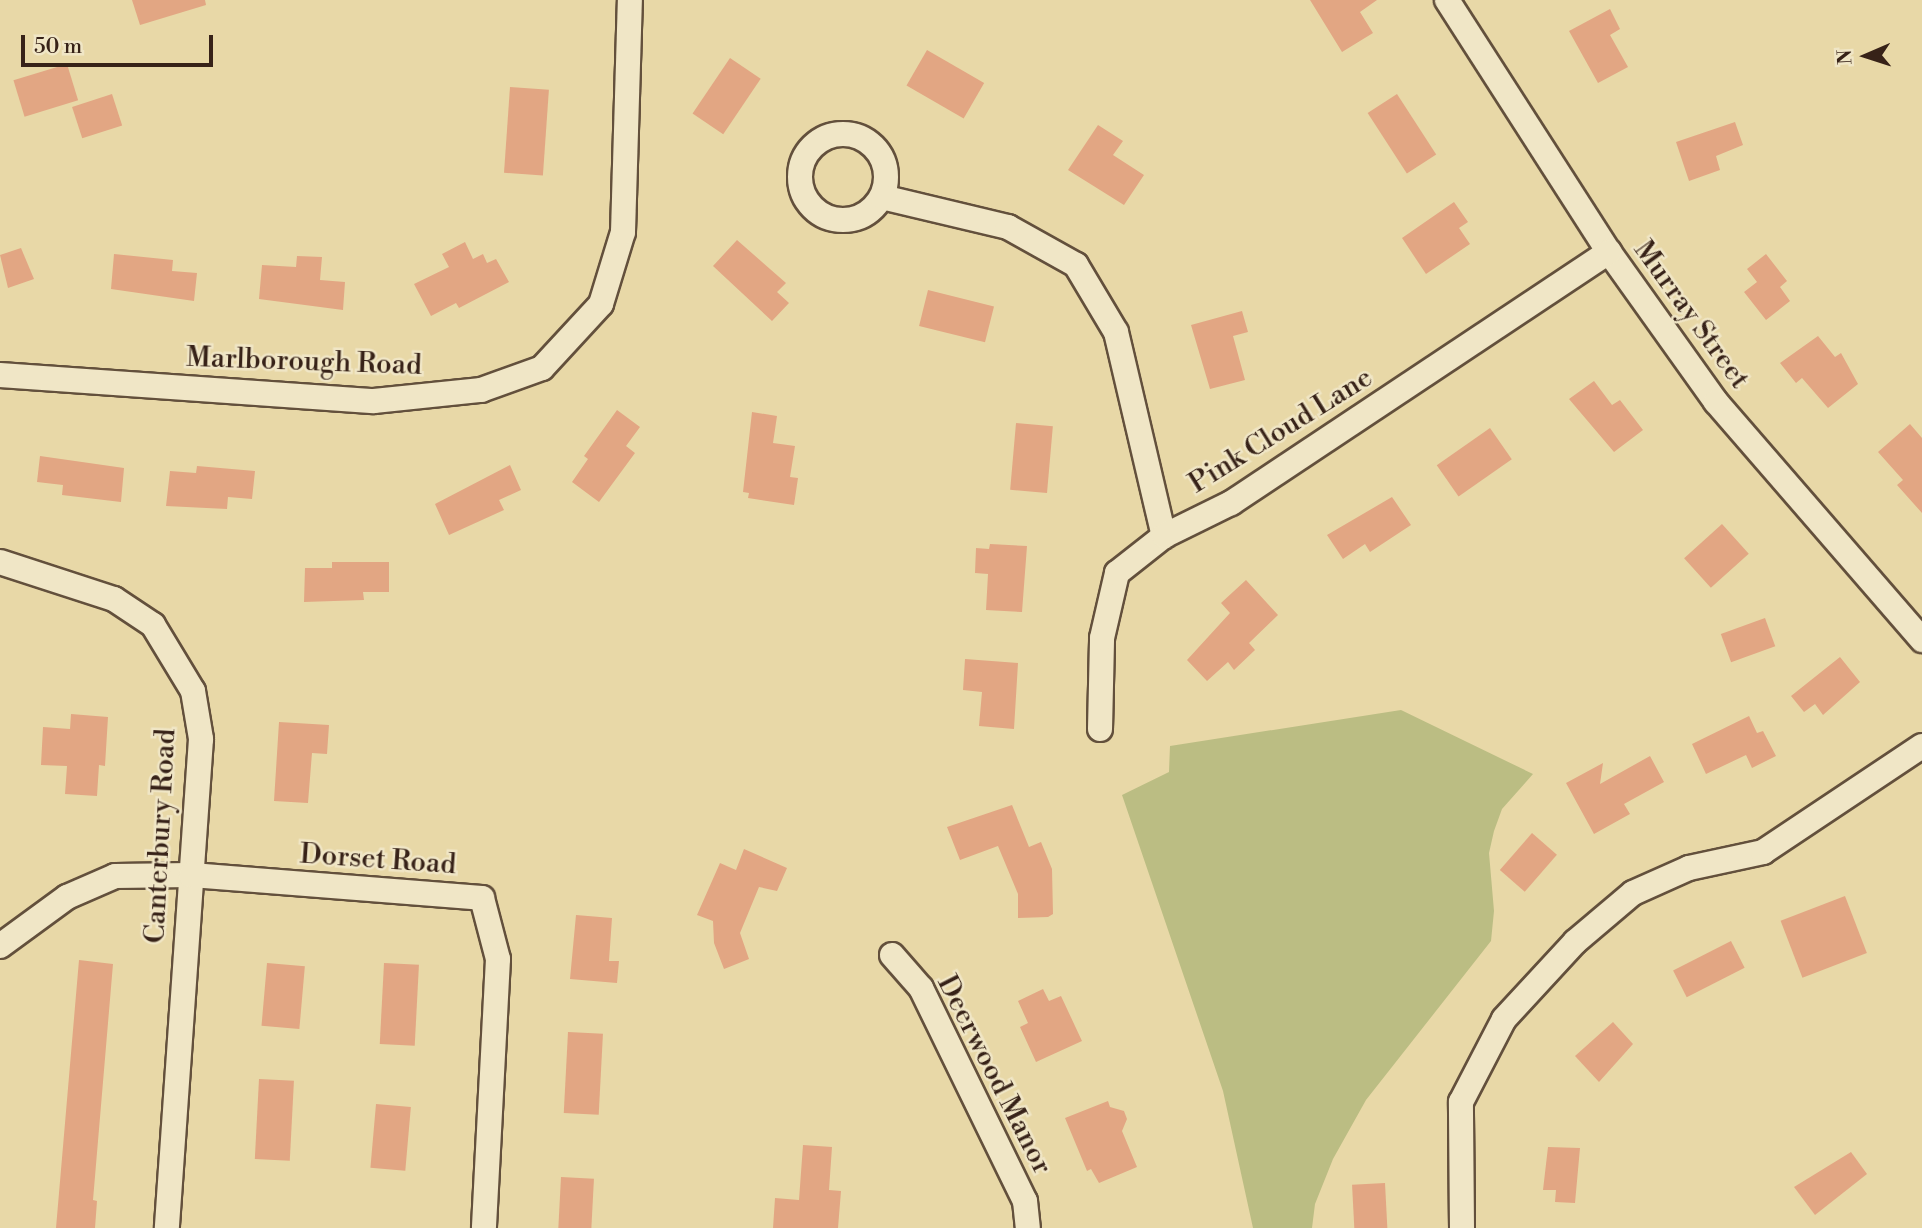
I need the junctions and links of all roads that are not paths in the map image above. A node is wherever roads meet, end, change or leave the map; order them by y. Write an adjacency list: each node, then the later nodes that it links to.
1 (630, 0): 5 (street, Marlborough Road)
2 (1447, 0): 4 (street, Murray Street)
3 (882, 197): 6 (street)
4 (1609, 252): 6 (street, Pink Cloud Lane); 8 (street, Murray Street)
5 (0, 374)
6 (1164, 536): 9 (street, Pink Cloud Lane)
7 (0, 562): 11 (street, Canterbury Road)
8 (1922, 640)
9 (1100, 729)
10 (1922, 746): 17 (street)
11 (191, 875): 12 (street, Dorset Road); 14 (street, Canterbury Road); 15 (street, Dorset Road)
12 (0, 946)
13 (892, 955): 16 (street, Deerwood Manor)
14 (167, 1228)
15 (484, 1228)
16 (1028, 1228)
17 (1462, 1228)

